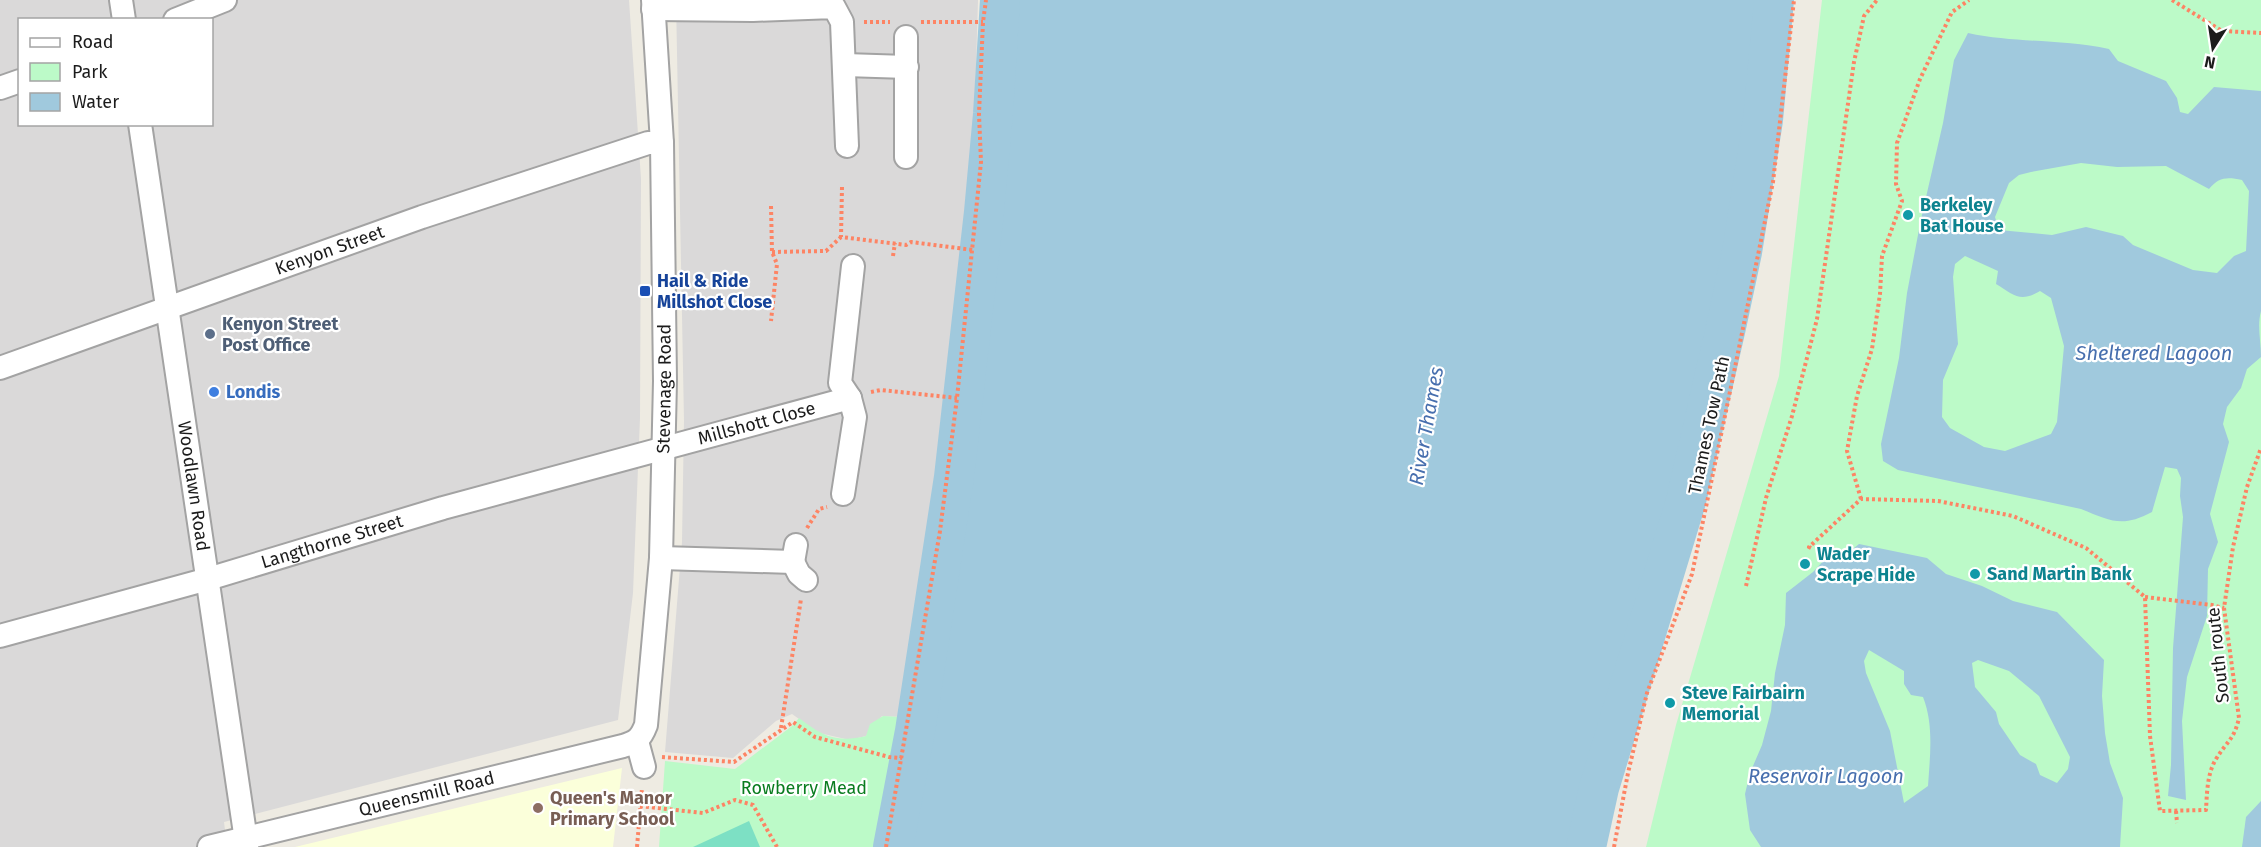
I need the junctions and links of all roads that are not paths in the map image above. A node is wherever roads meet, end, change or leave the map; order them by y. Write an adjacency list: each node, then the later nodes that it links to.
1 (121, 0): 4 (street)
2 (225, 0): 5 (street)
3 (653, 4): 7 (street); 12 (street, Stevenage Road)
4 (124, 18)
5 (180, 18)
6 (906, 37): 8 (street)
7 (845, 65): 8 (street); 13 (street)
8 (907, 67): 14 (street)
9 (18, 82): 10 (street)
10 (0, 88)
11 (140, 126): 16 (street, Woodlawn Road)
12 (662, 143): 16 (street, Kenyon Street); 19 (street, Stevenage Road)
13 (847, 146)
14 (906, 157)
15 (853, 266): 18 (street)
16 (167, 310): 17 (street, Kenyon Street); 23 (street, Woodlawn Road)
17 (0, 368)
18 (850, 398): 19 (street, Millshott Close); 20 (street)
19 (664, 447): 21 (street, Stevenage Road); 23 (street, Langthorne Street)
20 (843, 494)
21 (661, 558): 22 (street); 25 (street, Stevenage Road)
22 (800, 566)
23 (208, 579): 24 (street, Langthorne Street); 27 (street, Woodlawn Road)
24 (0, 636)
25 (639, 739): 26 (street); 27 (street, Queensmill Road)
26 (651, 762)
27 (247, 842): 28 (street, Queensmill Road)
28 (209, 847)

